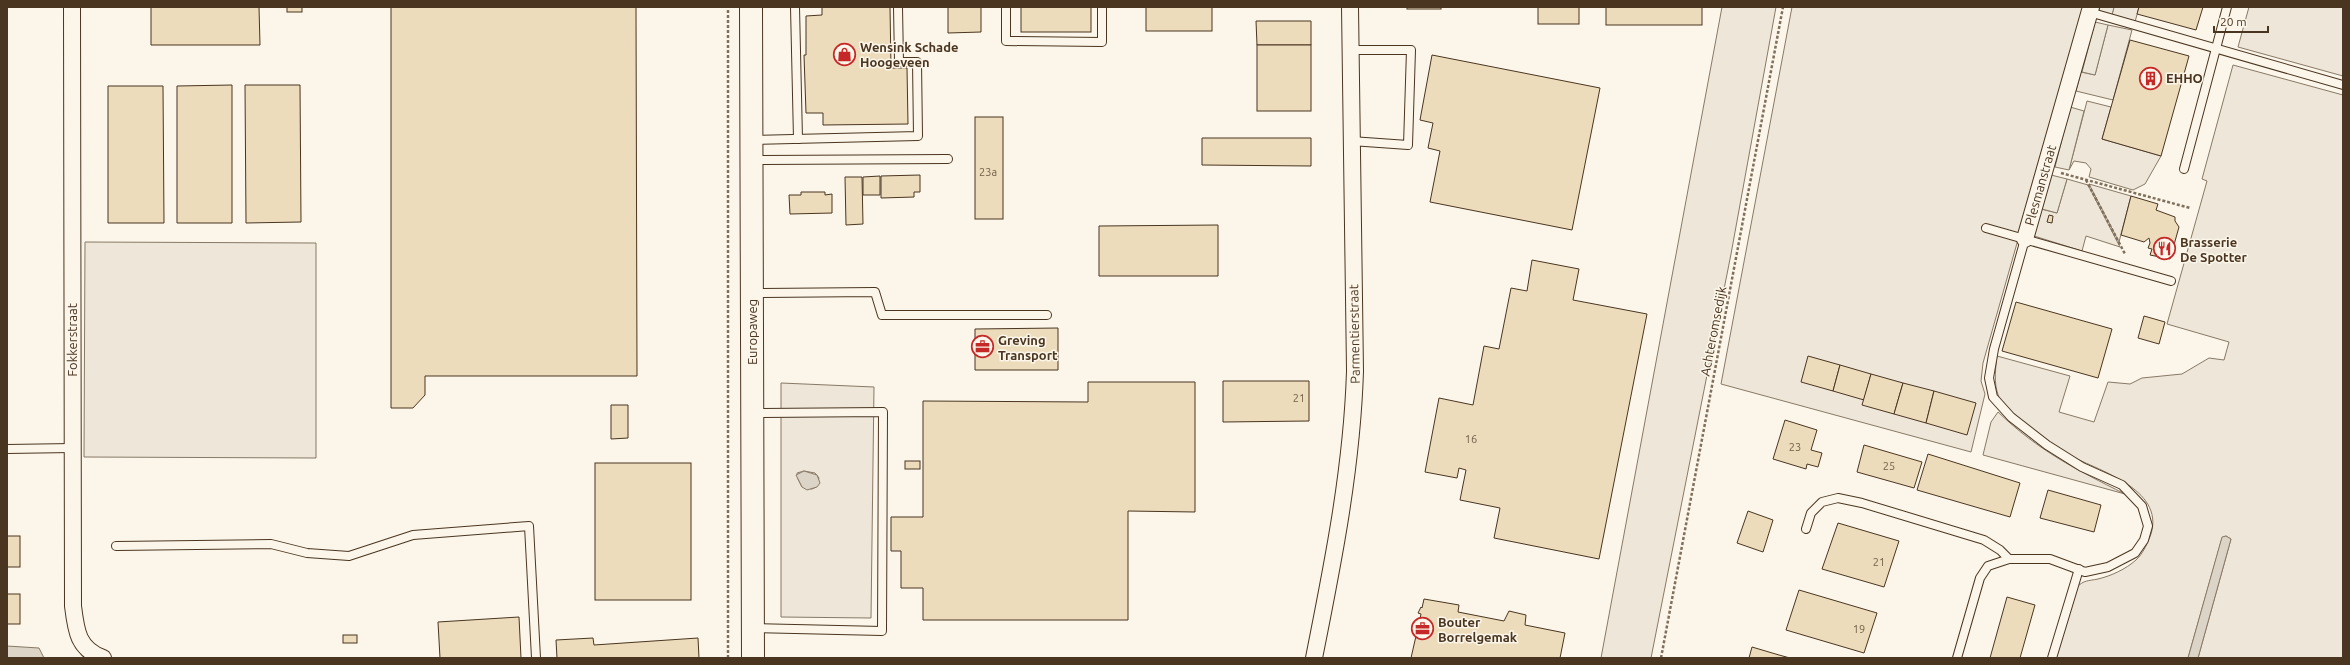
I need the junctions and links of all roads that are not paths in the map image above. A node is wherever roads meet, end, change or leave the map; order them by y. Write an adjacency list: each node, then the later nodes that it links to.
1 (72, 7): 24 (street, Fokkerstraat)
2 (752, 7): 15 (main road, Europaweg)
3 (795, 7): 13 (lane)
4 (898, 7): 13 (lane)
5 (1006, 7): 6 (lane)
6 (1102, 7)
7 (1350, 7): 11 (street, Parmentierstraat)
8 (2227, 7): 10 (lane)
9 (2090, 9): 10 (lane); 19 (street, Plesmanstraat)
10 (2216, 48): 12 (lane); 17 (lane)
11 (1350, 50): 14 (street, Parmentierstraat); 14 (lane)
12 (2343, 85)
13 (798, 139): 15 (lane)
14 (1351, 140): 34 (street, Parmentierstraat)
15 (752, 150): 16 (lane); 21 (main road, Europaweg)
16 (948, 159)
17 (2184, 169)
18 (1986, 228): 19 (lane)
19 (2025, 239): 20 (lane, Plesmanstraat); 29 (lane)
20 (2171, 281)
21 (752, 293): 22 (lane); 23 (main road, Europaweg)
22 (1048, 315)
23 (752, 413): 30 (main road, Europaweg); 30 (lane)
24 (72, 448): 25 (lane); 31 (street, Fokkerstraat)
25 (7, 449)
26 (1806, 529): 28 (lane)
27 (116, 546): 32 (lane)
28 (2009, 559): 29 (lane); 35 (lane)
29 (2079, 569): 36 (lane)
30 (753, 628): 33 (main road, Europaweg)
31 (94, 656)
32 (536, 658)
33 (753, 658)
34 (1314, 658)
35 (1957, 658)
36 (2052, 658)

